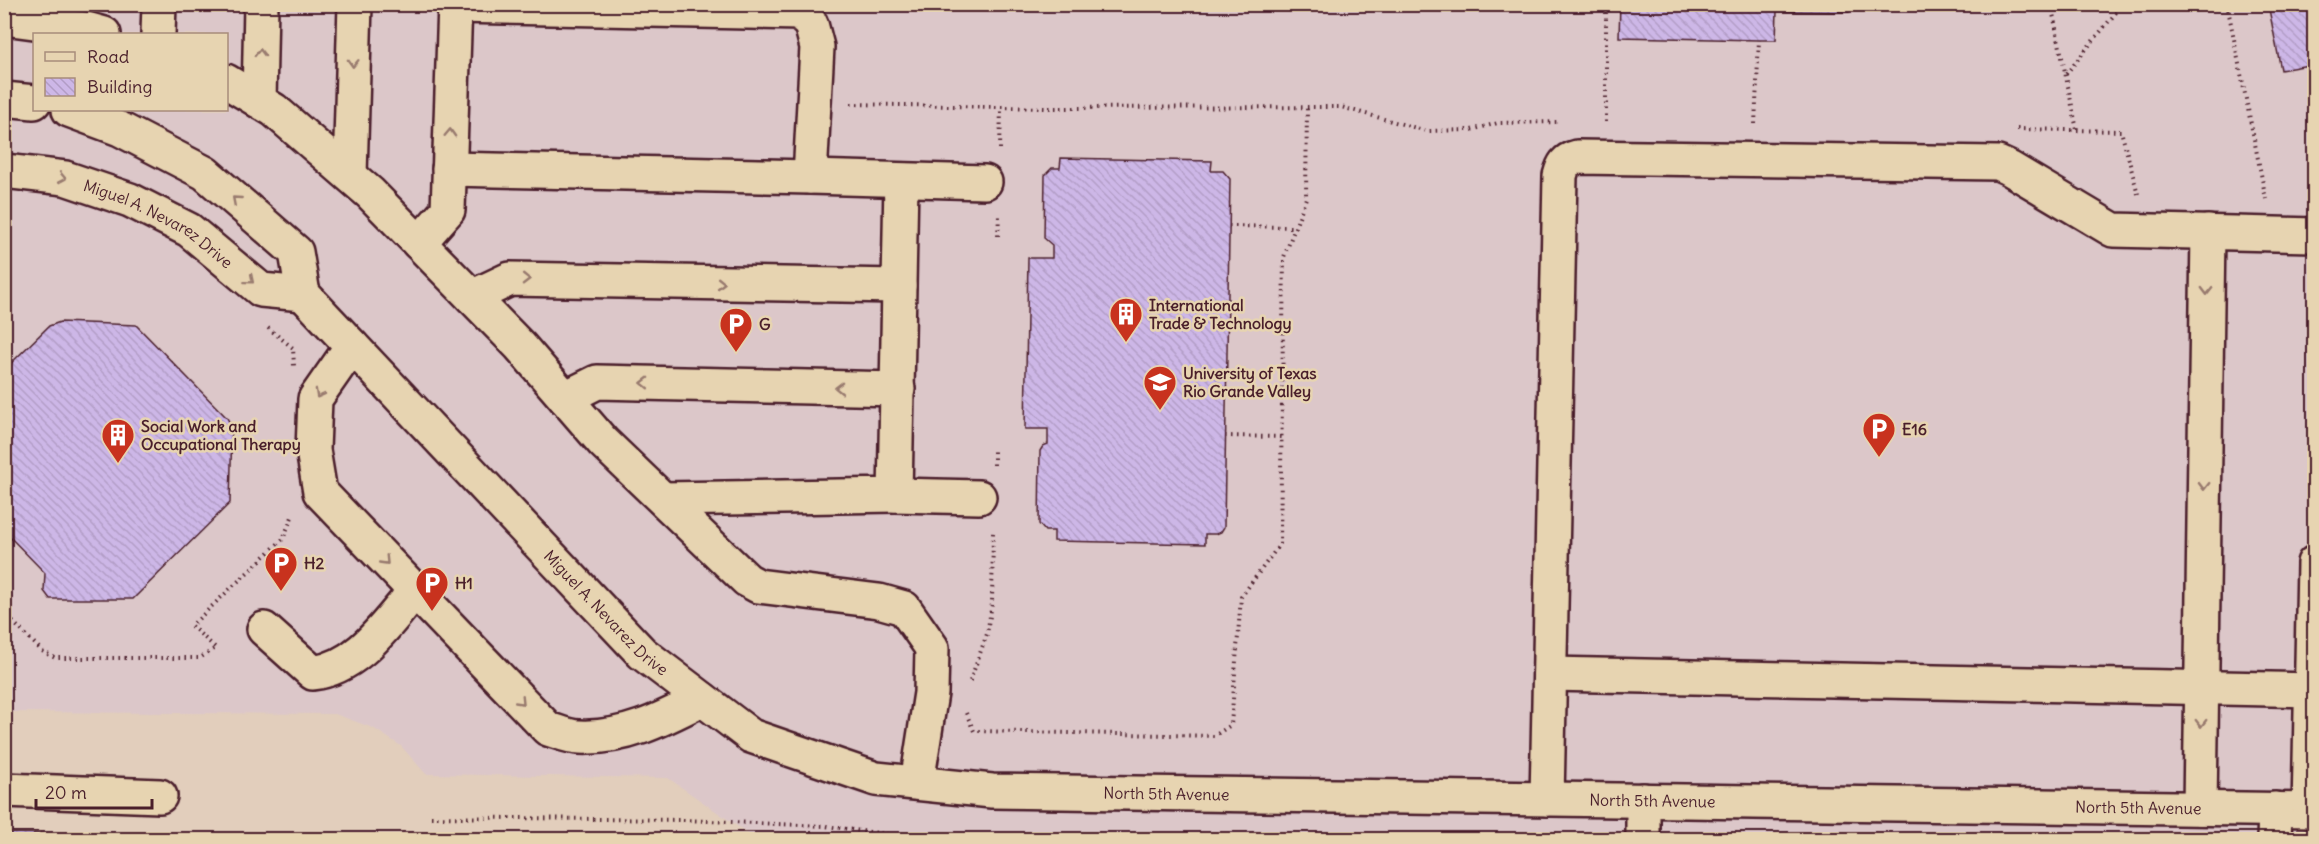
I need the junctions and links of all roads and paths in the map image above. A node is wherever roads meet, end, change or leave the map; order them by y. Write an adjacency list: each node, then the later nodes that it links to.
1 (159, 4): 12 (street)
2 (261, 4): 17 (street, one-way to 2)
3 (355, 4): 26 (street, one-way to 26)
4 (1606, 4): 21 (path)
5 (2051, 4): 14 (path)
6 (2123, 4): 14 (path)
7 (2227, 4): 30 (path)
8 (455, 5): 24 (street, one-way to 8); 27 (street)
9 (4, 18): 10 (street)
10 (64, 22): 11 (street)
11 (100, 33)
12 (158, 33)
13 (1759, 40): 22 (path)
14 (2066, 75): 23 (path)
15 (228, 82): 17 (street)
16 (4, 99): 18 (street)
17 (259, 101): 26 (street)
18 (33, 102)
19 (1307, 107): 32 (path)
20 (72, 111): 37 (street, one-way to 20)
21 (1606, 123)
22 (1755, 125)
23 (2077, 130)
24 (449, 169): 27 (street); 35 (street)
25 (4, 171): 37 (street, Miguel A. Nevarez Drive, one-way to 37)
26 (350, 175): 35 (street)
27 (810, 177): 28 (street)
28 (901, 181): 29 (street); 36 (street)
29 (985, 182)
30 (2267, 203)
31 (1229, 226): 32 (path)
32 (1295, 228): 45 (path)
33 (2208, 232): 34 (street); 55 (street); 57 (street, one-way to 57)
34 (2314, 235)
35 (419, 243): 38 (street)
36 (899, 286): 38 (street, one-way to 36); 42 (street)
37 (303, 294): 40 (street, Miguel A. Nevarez Drive)
38 (472, 297): 43 (street)
39 (261, 321): 41 (path)
40 (352, 346): 52 (street, one-way to 52); 59 (street, Miguel A. Nevarez Drive)
41 (294, 369)
42 (898, 389): 43 (street, one-way to 43); 47 (street)
43 (565, 398): 49 (street)
44 (1225, 436): 45 (path)
45 (1282, 437): 60 (path)
46 (994, 451): 48 (path)
47 (896, 495): 48 (street); 49 (street)
48 (989, 497): 56 (path)
49 (663, 499): 61 (street)
50 (293, 510): 53 (path)
51 (2314, 563): 58 (street)
52 (414, 591): 54 (street); 59 (street, one-way to 59)
53 (4, 613)
54 (264, 629)
55 (1550, 674): 57 (street); 65 (street)
56 (969, 683)
57 (2201, 688): 58 (street); 67 (street, one-way to 67)
58 (2313, 689): 68 (street)
59 (702, 699): 61 (street, Miguel A. Nevarez Drive)
60 (962, 703)
61 (917, 783): 63 (street, Miguel A. Nevarez Drive)
62 (4, 790): 64 (street)
63 (992, 791): 65 (street, North 5th Avenue)
64 (160, 795)
65 (1547, 799): 66 (street, North 5th Avenue)
66 (1643, 800): 67 (street, North 5th Avenue); 72 (street)
67 (2200, 808): 70 (street, North 5th Avenue)
68 (2312, 810): 70 (street, North 5th Avenue)
69 (431, 817): 71 (path)
70 (2274, 825)
71 (953, 840)
72 (1643, 840)

